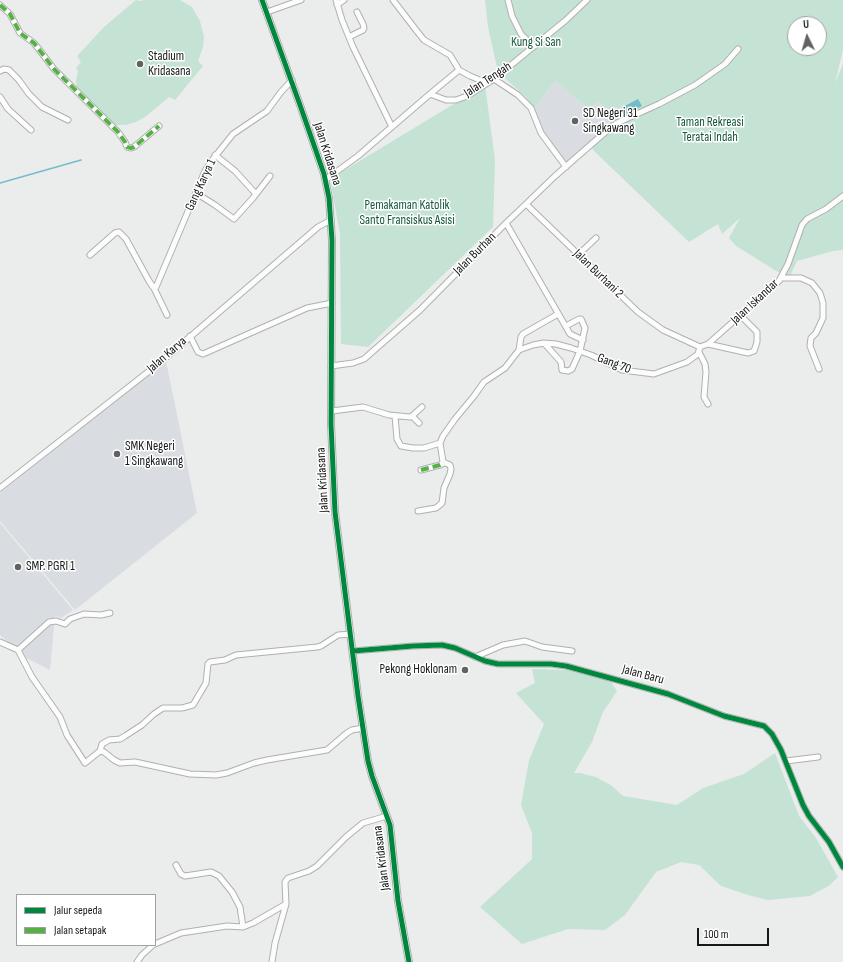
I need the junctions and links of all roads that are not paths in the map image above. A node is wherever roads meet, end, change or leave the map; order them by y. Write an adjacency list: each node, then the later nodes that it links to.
1 (262, 0): 9 (street, Jalan Kridasana)
2 (301, 0): 9 (street)
3 (344, 0): 7 (street)
4 (393, 0): 14 (street)
5 (508, 0): 12 (street)
6 (587, 0): 12 (street, Jalan Tengah)
7 (337, 2): 11 (street)
8 (0, 4): 22 (street)
9 (267, 12): 17 (street, Jalan Kridasana)
10 (357, 12): 11 (street)
11 (349, 37): 23 (street)
12 (533, 46): 16 (street, Jalan Tengah)
13 (738, 49): 26 (street)
14 (459, 70): 18 (street); 19 (street)
15 (0, 71): 21 (street)
16 (494, 79): 18 (street, Jalan Tengah); 26 (street)
17 (292, 80): 25 (street, Gang Karya 1); 28 (street, Jalan Kridasana)
18 (487, 83): 19 (street, Jalan Tengah)
19 (430, 94): 23 (street)
20 (0, 97): 24 (street)
21 (68, 120)
22 (159, 126)
23 (392, 127): 28 (street)
24 (31, 130)
25 (215, 155): 29 (street, Gang Karya 1); 30 (street)
26 (566, 167): 32 (street)
27 (270, 176): 30 (street)
28 (325, 180): 33 (street, Jalan Kridasana)
29 (196, 193): 30 (street); 39 (street, Gang Karya 1)
30 (256, 194)
31 (843, 196): 38 (street, Jalan Iskandar)
32 (526, 204): 34 (street); 37 (street, Jalan Burhani 2)
33 (331, 220): 40 (street, Jalan Kridasana); 45 (street, Jalan Karya)
34 (506, 223): 41 (street, Jalan Burhan); 52 (street, Jalan Burhan)
35 (596, 238): 37 (street)
36 (90, 255): 39 (street)
37 (578, 255): 50 (street, Jalan Burhani 2)
38 (781, 278): 43 (street, Jalan Iskandar); 53 (street)
39 (152, 286): 42 (street)
40 (332, 303): 45 (street); 52 (street, Jalan Kridasana)
41 (558, 314): 44 (street, Jalan Burhan); 49 (street)
42 (167, 315)
43 (741, 316): 48 (street, Jalan Iskandar); 48 (street)
44 (566, 326): 46 (street, Jalan Burhan); 46 (street)
45 (190, 336): 63 (street, Jalan Karya)
46 (583, 340): 51 (street)
47 (544, 343): 49 (street); 51 (street, Gang 70); 51 (street)
48 (708, 344): 50 (street, Jalan Iskandar)
49 (519, 350): 60 (street)
50 (700, 350): 51 (street, Gang 70); 54 (street)
51 (580, 352)
52 (331, 366): 56 (street, Jalan Kridasana)
53 (819, 369)
54 (708, 404)
55 (422, 407): 58 (street)
56 (332, 411): 57 (street); 67 (street, Jalan Kridasana)
57 (395, 416): 58 (street); 60 (street)
58 (412, 416): 59 (street)
59 (419, 423)
60 (440, 443): 61 (street)
61 (444, 463): 62 (street); 65 (street)
62 (421, 470)
63 (2, 484): 64 (street, Jalan Karya)
64 (0, 488)
65 (418, 511)
66 (110, 613): 69 (street)
67 (351, 634): 71 (street, Jalan Kridasana); 74 (street)
68 (0, 642): 69 (street)
69 (18, 650): 74 (street)
70 (572, 651): 72 (street)
71 (353, 652): 72 (street, Jalan Baru); 73 (street, Jalan Kridasana)
72 (475, 657): 76 (street, Jalan Baru)
73 (363, 728): 74 (street); 77 (street, Jalan Kridasana)
74 (100, 751)
75 (818, 757): 76 (street)
76 (786, 761): 79 (street, Jalan Baru)
77 (387, 816): 80 (street); 86 (street, Jalan Kridasana)
78 (176, 865): 81 (street)
79 (843, 867)
80 (286, 904): 81 (street); 85 (street)
81 (243, 927): 82 (street)
82 (156, 943)
83 (152, 946): 84 (street)
84 (137, 962)
85 (272, 962)
86 (409, 962)

